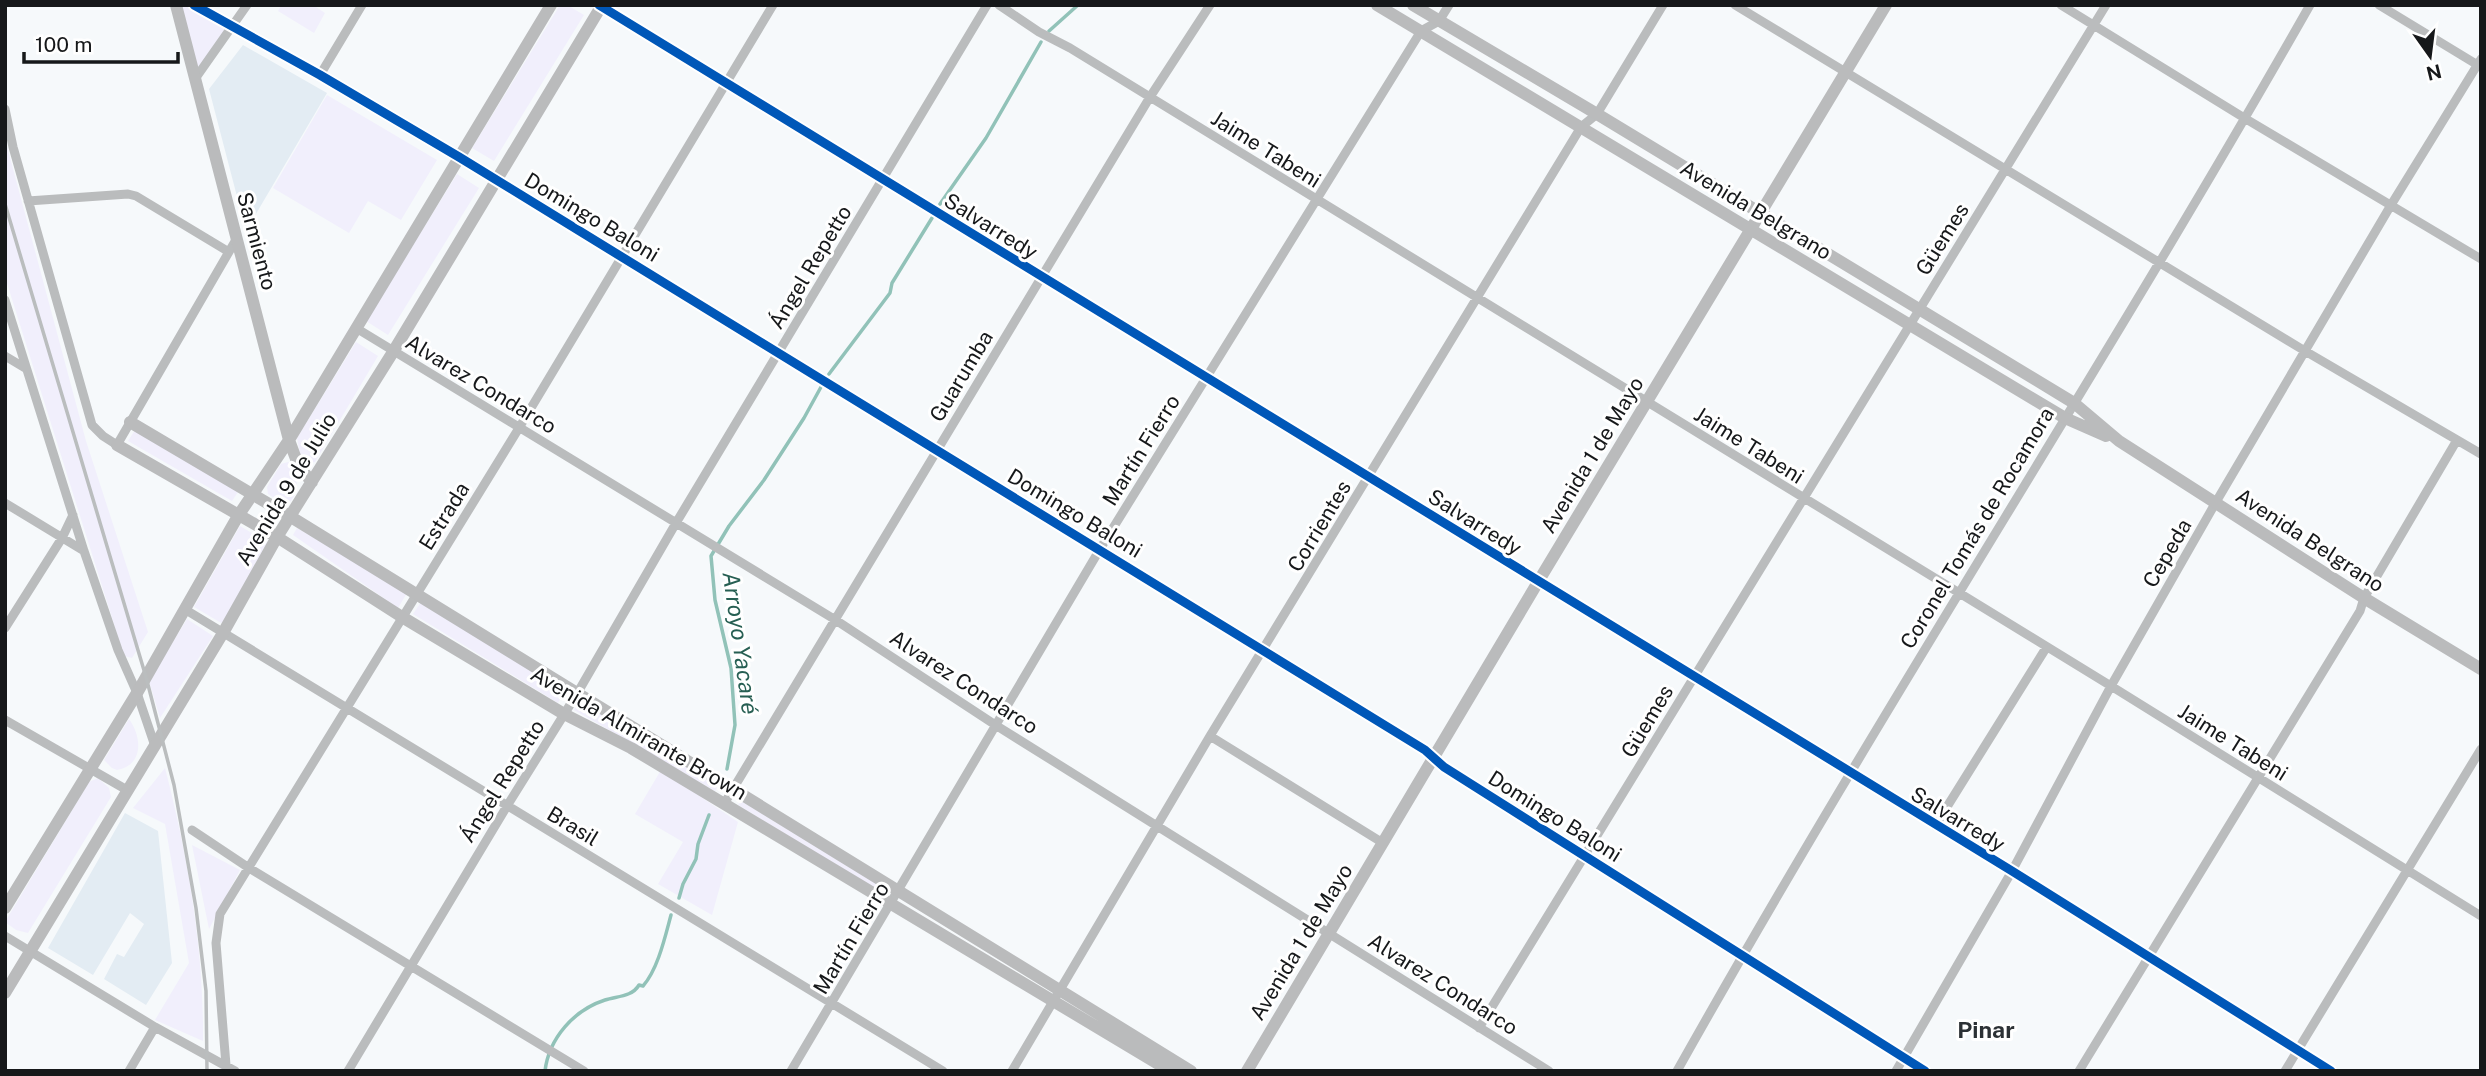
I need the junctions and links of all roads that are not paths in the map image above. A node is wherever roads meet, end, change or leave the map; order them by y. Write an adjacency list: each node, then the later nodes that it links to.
1 (176, 5): 28 (main road, Sarmiento)
2 (194, 5): 23 (street, Domingo Baloni)
3 (247, 5): 23 (street)
4 (362, 5): 27 (street)
5 (551, 5): 35 (main road, Avenida 9 de Julio)
6 (773, 5): 29 (street, Estrada)
7 (987, 5): 38 (street, Ángel Repetto)
8 (999, 5): 30 (street, Jaime Tabeni)
9 (1210, 5): 30 (street, Guarumba)
10 (1377, 5): 24 (main road, Avenida Belgrano)
11 (1413, 5): 21 (main road, Avenida Belgrano)
12 (1449, 5): 21 (street)
13 (1663, 5): 32 (street, Corrientes)
14 (1735, 5): 26 (street)
15 (1886, 5): 26 (main road, Avenida 1 de Mayo)
16 (2061, 5): 22 (street)
17 (2106, 5): 22 (street, Güemes)
18 (2310, 5): 33 (street, Coronel Tomás de Rocamora)
19 (2379, 5): 25 (street)
20 (601, 6): 29 (street, Salvarredy); 37 (main road, Avenida 9 de Julio)
21 (1439, 21): 24 (street); 32 (main road, Avenida Belgrano)
22 (2094, 25): 33 (street); 36 (street, Güemes)
23 (233, 27): 27 (street, Domingo Baloni); 28 (street)
24 (1420, 31): 34 (main road, Avenida Belgrano); 39 (street, Martín Fierro)
25 (2480, 64): 41 (street, Cepeda)
26 (1846, 72): 36 (street); 42 (main road, Avenida 1 de Mayo)
27 (320, 75): 35 (street, Domingo Baloni)
28 (195, 79): 44 (main road, Sarmiento)
29 (726, 82): 38 (street, Salvarredy); 46 (street, Estrada)
30 (1150, 97): 39 (street, Jaime Tabeni); 49 (street, Guarumba)
31 (5, 109): 40 (street)
32 (1597, 114): 34 (street, Corrientes); 42 (main road, Avenida Belgrano)
33 (2246, 119): 41 (street); 48 (street, Coronel Tomás de Rocamora)
34 (1581, 127): 43 (main road, Avenida Belgrano); 50 (street, Corrientes)
35 (459, 157): 37 (street, Domingo Baloni); 54 (main road, Avenida 9 de Julio)
36 (2005, 170): 48 (street); 52 (street, Güemes)
37 (497, 180): 46 (street, Domingo Baloni); 56 (main road, Avenida 9 de Julio)
38 (883, 180): 49 (street, Salvarredy); 57 (street, Ángel Repetto)
39 (1317, 200): 50 (street, Jaime Tabeni); 60 (street, Martín Fierro)
40 (28, 201): 45 (street); 69 (street, Avenida Almirante Brown)
41 (2391, 205): 47 (street); 55 (street, Cepeda)
42 (1760, 213): 43 (main road, Avenida 1 de Mayo); 52 (main road, Avenida Belgrano)
43 (1751, 230): 53 (main road, Avenida Belgrano); 61 (main road, Avenida 1 de Mayo)
44 (237, 238): 45 (street); 66 (main road, Sarmiento)
45 (229, 251): 64 (street)
46 (621, 255): 57 (street, Domingo Baloni); 65 (street, Estrada)
47 (2481, 259)
48 (2159, 261): 55 (street); 62 (street, Coronel Tomás de Rocamora)
49 (1041, 277): 60 (street, Salvarredy); 70 (street, Guarumba)
50 (1476, 298): 61 (street, Jaime Tabeni); 72 (street, Corrientes)
51 (5, 300): 59 (street)
52 (1918, 309): 53 (street, Güemes); 62 (main road, Avenida Belgrano)
53 (1910, 325): 63 (main road, Avenida Belgrano); 75 (street, Güemes)
54 (356, 328): 56 (street, Alvarez Condarco); 66 (main road, Avenida 9 de Julio)
55 (2305, 351): 67 (street); 76 (street, Cepeda)
56 (393, 352): 65 (street, Alvarez Condarco); 73 (main road, Avenida 9 de Julio)
57 (779, 352): 70 (street, Domingo Baloni); 81 (street, Ángel Repetto)
58 (5, 356): 59 (street)
59 (25, 368): 78 (street)
60 (1206, 377): 72 (street, Salvarredy); 84 (street, Martín Fierro)
61 (1646, 402): 75 (street, Jaime Tabeni); 86 (main road, Avenida 1 de Mayo)
62 (2074, 403): 63 (street, Coronel Tomás de Rocamora); 68 (main road, Avenida Belgrano)
63 (2065, 418): 68 (main road, Avenida Belgrano); 87 (street, Coronel Tomás de Rocamora)
64 (130, 422): 69 (street); 74 (main road, Avenida Almirante Brown)
65 (519, 428): 81 (street, Alvarez Condarco); 88 (street, Estrada)
66 (289, 440): 73 (main road, Sarmiento); 74 (main road, Avenida 9 de Julio)
67 (2457, 440): 71 (street); 89 (street)
68 (2119, 441): 76 (main road, Avenida Belgrano)
69 (117, 445): 79 (main road, Avenida Almirante Brown)
70 (937, 449): 84 (street, Domingo Baloni); 92 (street, Guarumba)
71 (2481, 454)
72 (1369, 477): 86 (street, Salvarredy); 96 (street, Corrientes)
73 (312, 482): 80 (main road, Avenida 9 de Julio)
74 (252, 494): 79 (main road, Avenida 9 de Julio); 80 (main road, Avenida Almirante Brown)
75 (1803, 499): 87 (street, Jaime Tabeni); 98 (street, Güemes)
76 (2216, 502): 89 (main road, Avenida Belgrano); 99 (street, Cepeda)
77 (5, 503): 83 (street)
78 (73, 515): 83 (street); 85 (street)
79 (238, 516): 82 (main road, Avenida Almirante Brown); 90 (main road, Avenida 9 de Julio)
80 (291, 517): 82 (main road, Avenida 9 de Julio); 88 (main road, Avenida Almirante Brown)
81 (676, 523): 92 (street, Alvarez Condarco); 100 (street, Ángel Repetto)
82 (277, 537): 91 (main road, Avenida Almirante Brown); 94 (main road, Avenida 9 de Julio)
83 (62, 538): 85 (street); 93 (street)
84 (1100, 549): 96 (street, Domingo Baloni); 105 (street, Martín Fierro)
85 (84, 551): 101 (street)
86 (1538, 582): 98 (street, Salvarredy); 109 (main road, Avenida 1 de Mayo)
87 (1958, 594): 95 (street, Jaime Tabeni); 111 (street, Coronel Tomás de Rocamora)
88 (416, 595): 91 (street, Estrada); 100 (main road, Avenida Almirante Brown)
89 (2364, 598): 97 (main road, Avenida Belgrano); 112 (street)
90 (186, 610): 94 (street, Brasil); 101 (main road, Avenida 9 de Julio)
91 (402, 617): 102 (street, Estrada); 103 (main road, Avenida Almirante Brown)
92 (834, 619): 105 (street, Alvarez Condarco); 113 (street, Guarumba)
93 (5, 628)
94 (223, 633): 102 (street, Brasil); 107 (main road, Avenida 9 de Julio)
95 (2046, 648): 99 (street, Jaime Tabeni); 118 (street)
96 (1264, 650): 106 (street, Corrientes); 109 (street, Domingo Baloni)
97 (2481, 669)
98 (1693, 678): 111 (street, Salvarredy); 121 (street, Güemes)
99 (2111, 686): 112 (street, Jaime Tabeni); 123 (street, Cepeda)
100 (578, 692): 103 (street, Ángel Repetto); 113 (main road, Avenida Almirante Brown)
101 (137, 693): 107 (street); 110 (main road, Avenida 9 de Julio)
102 (346, 709): 116 (street, Brasil); 122 (street, Estrada)
103 (564, 714): 115 (main road, Avenida Almirante Brown); 116 (street, Ángel Repetto)
104 (5, 720): 110 (street)
105 (997, 726): 117 (street, Alvarez Condarco); 125 (street, Martín Fierro)
106 (1210, 736): 117 (street, Corrientes); 120 (street)
107 (155, 746): 114 (main road, Avenida 9 de Julio)
108 (2481, 749): 124 (street)
109 (1435, 758): 120 (main road, Avenida 1 de Mayo); 121 (street, Domingo Baloni)
110 (89, 769): 114 (street); 127 (main road, Avenida 9 de Julio)
111 (1849, 774): 118 (street, Salvarredy); 132 (street, Coronel Tomás de Rocamora)
112 (2258, 778): 124 (street, Jaime Tabeni); 133 (street)
113 (733, 789): 115 (street, Guarumba); 125 (main road, Avenida Almirante Brown)
114 (127, 790): 131 (main road, Avenida 9 de Julio)
115 (724, 804): 126 (main road, Avenida Almirante Brown)
116 (507, 806): 134 (street, Ángel Repetto); 137 (street, Brasil)
117 (1158, 824): 129 (street, Alvarez Condarco); 136 (street, Corrientes)
118 (1935, 826): 123 (street, Salvarredy)
119 (192, 830): 122 (street)
120 (1382, 843): 129 (main road, Avenida 1 de Mayo)
121 (1585, 856): 132 (street, Domingo Baloni); 139 (street, Güemes)
122 (249, 867): 134 (street); 142 (street, Estrada)
123 (2012, 871): 133 (street, Salvarredy); 141 (street, Cepeda)
124 (2407, 871): 128 (street, Jaime Tabeni); 140 (street)
125 (898, 892): 126 (street, Martín Fierro); 136 (main road, Avenida Almirante Brown)
126 (891, 904): 136 (main road, Avenida Almirante Brown); 137 (street, Martín Fierro)
127 (5, 908)
128 (2481, 916)
129 (1328, 933): 139 (street, Alvarez Condarco); 152 (main road, Avenida 1 de Mayo)
130 (5, 936): 131 (street)
131 (30, 951): 135 (main road, Avenida 9 de Julio); 138 (street)
132 (1742, 955): 141 (street, Domingo Baloni); 154 (street, Coronel Tomás de Rocamora)
133 (2148, 957): 140 (street, Salvarredy); 157 (street)
134 (411, 966): 145 (street, Ángel Repetto); 146 (street)
135 (5, 993)
136 (1057, 996): 149 (street, Corrientes); 150 (main road, Avenida Almirante Brown); 151 (main road, Avenida Almirante Brown)
137 (832, 1003): 147 (street, Martín Fierro); 148 (street, Brasil)
138 (155, 1027): 142 (street); 143 (street)
139 (1479, 1028): 153 (street, Alvarez Condarco)
140 (2297, 1050): 158 (street); 159 (street, Salvarredy)
141 (1904, 1057): 155 (street, Cepeda); 156 (street, Domingo Baloni)
142 (226, 1065): 144 (street)
143 (129, 1071)
144 (235, 1071)
145 (348, 1071)
146 (584, 1071)
147 (791, 1071)
148 (943, 1071)
149 (1012, 1071)
150 (1170, 1071)
151 (1191, 1071)
152 (1247, 1071)
153 (1549, 1071)
154 (1677, 1071)
155 (1896, 1071)
156 (1926, 1071)
157 (2079, 1071)
158 (2284, 1071)
159 (2331, 1071)

